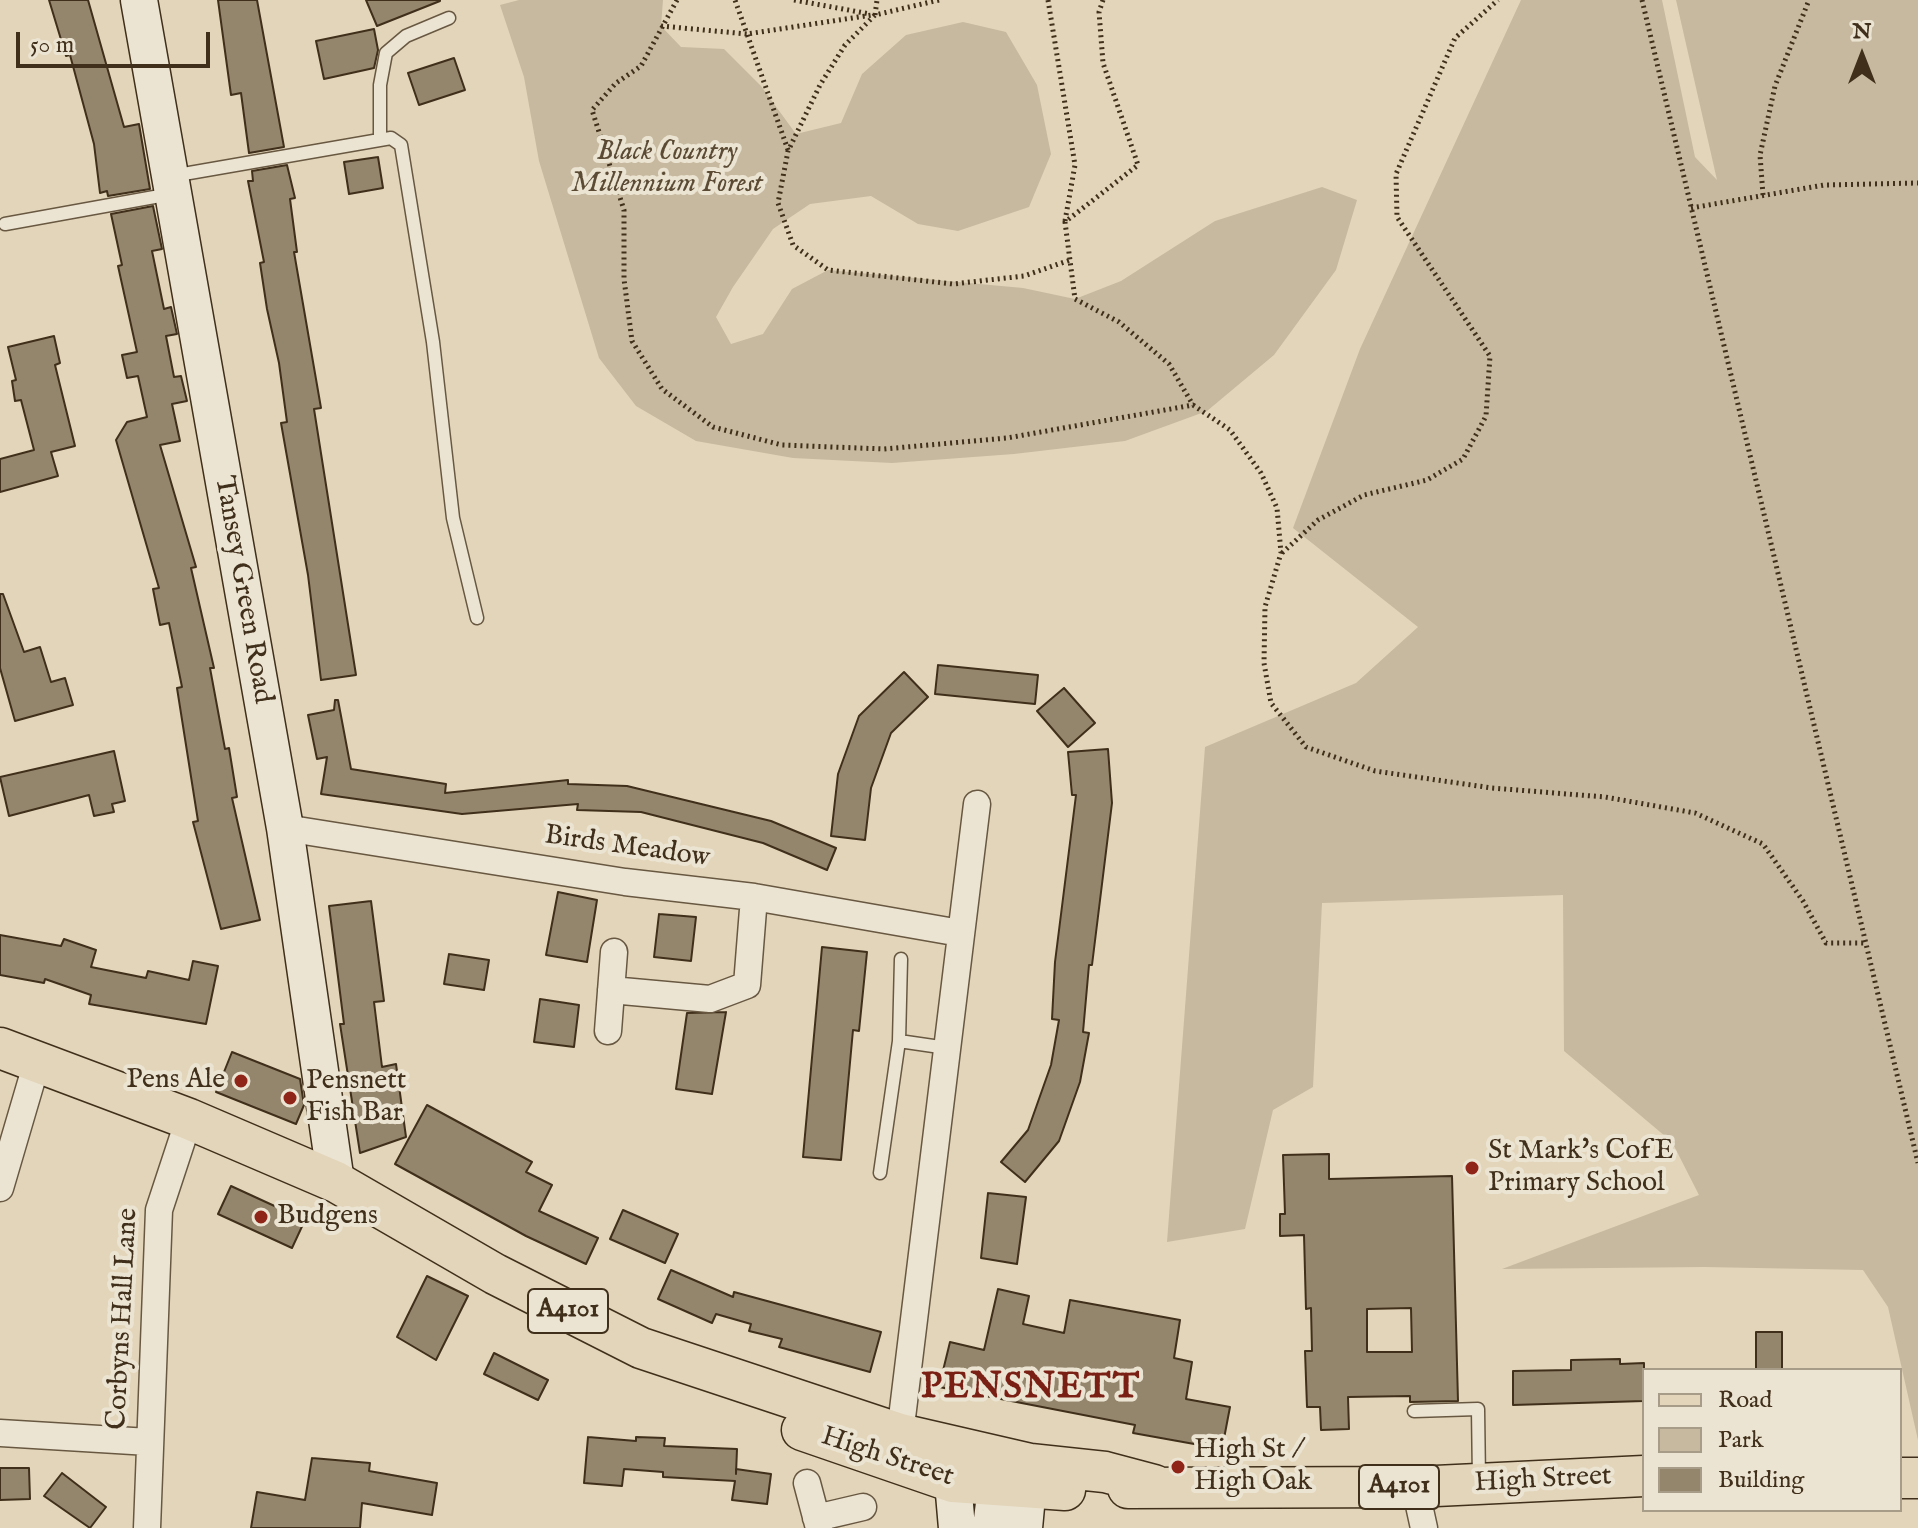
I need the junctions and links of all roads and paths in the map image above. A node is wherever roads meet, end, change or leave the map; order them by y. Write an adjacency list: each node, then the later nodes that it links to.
1 (139, 0): 19 (street, Tansey Green Road)
2 (677, 0): 14 (path)
3 (735, 0): 15 (path)
4 (794, 0): 12 (path)
5 (877, 0): 12 (path)
6 (939, 0): 12 (path)
7 (1048, 0): 22 (path)
8 (1103, 0): 22 (path)
9 (1498, 0): 26 (path)
10 (1642, 0): 21 (path)
11 (1809, 0): 20 (path)
12 (875, 15): 15 (path); 17 (path)
13 (449, 18): 16 (lane)
14 (661, 26): 15 (path); 25 (path)
15 (747, 34): 17 (path)
16 (380, 140): 19 (lane); 27 (lane)
17 (788, 151): 24 (path)
18 (1918, 183): 20 (path)
19 (170, 185): 23 (lane); 29 (street, Tansey Green Road)
20 (1763, 195): 21 (path)
21 (1691, 208): 32 (path)
22 (1065, 222): 24 (path)
23 (5, 224)
24 (1070, 260): 25 (path)
25 (1193, 405): 26 (path)
26 (1281, 553): 32 (path)
27 (477, 618)
28 (977, 804): 31 (street)
29 (285, 828): 30 (street, Birds Meadow); 44 (street, Tansey Green Road)
30 (754, 897): 31 (street, Birds Meadow); 35 (street)
31 (960, 933): 39 (street)
32 (1866, 943): 42 (path)
33 (614, 952): 35 (street)
34 (901, 959): 37 (lane)
35 (611, 990): 36 (street)
36 (608, 1031)
37 (899, 1041): 39 (lane); 43 (lane)
38 (0, 1048): 40 (main road, High Street / A4101)
39 (947, 1048): 49 (street)
40 (37, 1062): 41 (main road, High Street / A4101); 45 (street)
41 (189, 1119): 44 (main road, High Street / A4101); 50 (street, Corbyns Hall Lane)
42 (1918, 1163)
43 (880, 1173)
44 (336, 1182): 46 (main road, High Street / A4101)
45 (0, 1188)
46 (641, 1348): 49 (main road, High Street / A4101); 53 (main road, High Street / A4101)
47 (1414, 1411): 55 (lane)
48 (0, 1433): 50 (street)
49 (900, 1434): 51 (main road, High Street / A4101)
50 (149, 1442): 59 (street, Corbyns Hall Lane)
51 (1018, 1475): 53 (main road, High Street / A4101); 56 (main road, High Street / A4101); 61 (street); 62 (street)
52 (1642, 1476): 55 (main road, High Street / A4101)
53 (953, 1482): 60 (street)
54 (807, 1483): 58 (street)
55 (1479, 1483): 56 (main road, High Street / A4101)
56 (1415, 1487): 63 (street)
57 (863, 1507): 58 (street)
58 (817, 1523)
59 (147, 1528)
60 (957, 1528)
61 (991, 1528)
62 (1024, 1528)
63 (1424, 1528)

